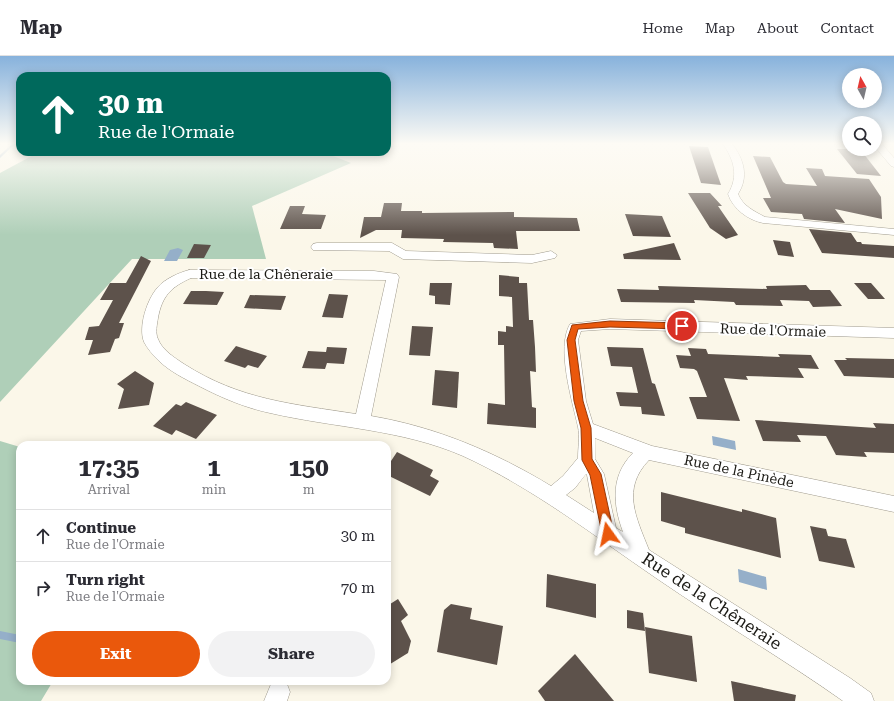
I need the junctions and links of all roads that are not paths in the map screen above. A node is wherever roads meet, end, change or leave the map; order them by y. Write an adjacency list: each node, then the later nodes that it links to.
1 (740, 174): 2 (street)
2 (894, 232)
3 (317, 247): 4 (street)
4 (403, 255): 5 (street); 6 (street)
5 (551, 255)
6 (393, 277): 8 (street); 8 (street, Rue de la Chêneraie)
7 (894, 333): 9 (street, Rue de l'Ormaie)
8 (362, 421): 12 (street, Rue de la Chêneraie)
9 (586, 428): 10 (street, Rue de la Pinède); 11 (street, Rue de l'Ormaie)
10 (646, 451): 13 (street, Rue de la Pinède); 15 (street)
11 (587, 460): 12 (street); 14 (street)
12 (551, 496): 14 (street, Rue de la Chêneraie)
13 (894, 504)
14 (608, 534): 15 (street, Rue de la Chêneraie)
15 (642, 557): 16 (street, Rue de la Chêneraie)
16 (863, 701)

